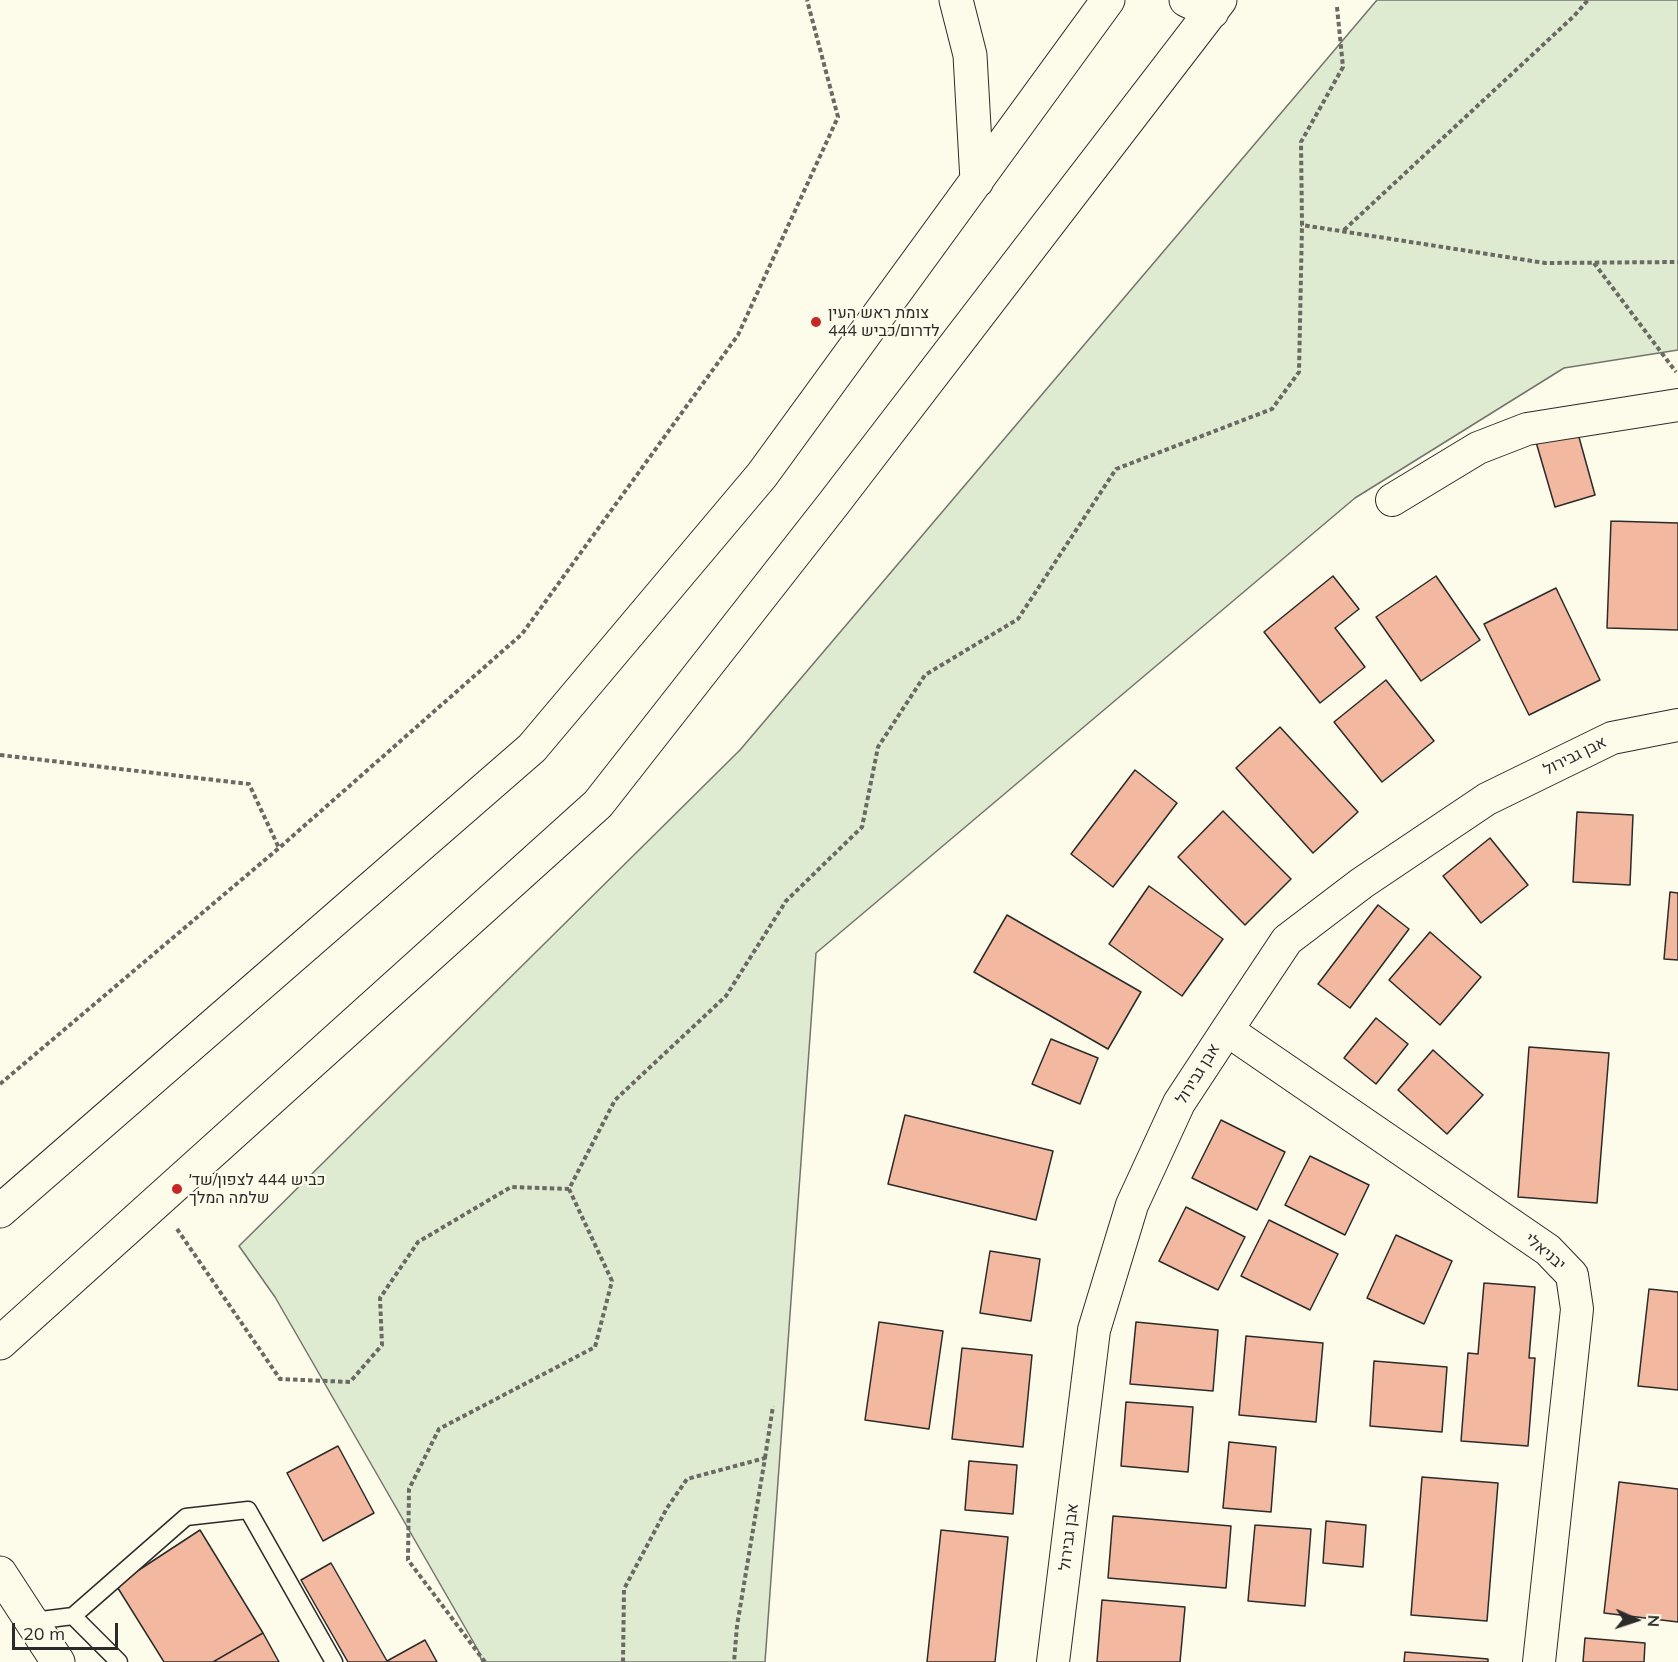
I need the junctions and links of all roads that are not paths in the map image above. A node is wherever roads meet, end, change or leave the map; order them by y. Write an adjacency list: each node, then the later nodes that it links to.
1 (956, 0): 4 (main road)
2 (1108, 0): 4 (main road)
3 (1206, 3): 10 (main road)
4 (977, 181): 9 (main road)
5 (1678, 405): 6 (street)
6 (1392, 500)
7 (1678, 725): 8 (street, אבן גבירול)
8 (1227, 1030): 17 (street, אבן גבירול); 18 (street, יבניאלי)
9 (0, 1211)
10 (1, 1343)
11 (0, 1573): 13 (main road)
12 (73, 1616): 13 (lane); 15 (lane); 16 (lane)
13 (33, 1621): 14 (main road)
14 (57, 1662)
15 (119, 1662)
16 (334, 1662)
17 (1053, 1662)
18 (1539, 1662)

